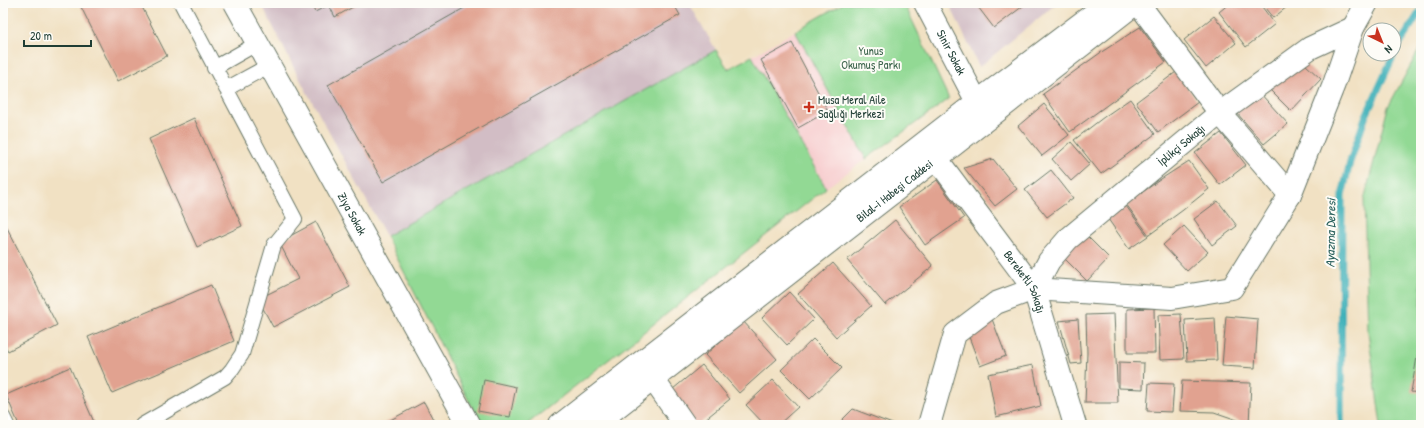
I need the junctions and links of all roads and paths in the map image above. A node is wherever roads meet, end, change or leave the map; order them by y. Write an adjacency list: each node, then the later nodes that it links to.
1 (181, 3): 10 (lane)
2 (235, 3): 8 (street, Ziya Sokak)
3 (925, 3): 12 (street, Sinir Sokak)
4 (1108, 3): 12 (street, Bilal-i Habeşi Caddesi)
5 (1137, 3): 13 (street); 14 (street, Bilal-i Habeşi Caddesi)
6 (1367, 3): 7 (street)
7 (1353, 28): 13 (street, İplikçi Sokağı); 15 (street)
8 (258, 43): 9 (street, Ziya Sokak); 10 (lane)
9 (270, 65): 11 (lane); 22 (street, Ziya Sokak)
10 (214, 68): 11 (lane)
11 (226, 89): 21 (lane)
12 (976, 102): 17 (street, Bilal-i Habeşi Caddesi)
13 (1220, 114): 15 (street); 16 (street, İplikçi Sokağı)
14 (936, 158): 16 (street, Bereketli Sokağı); 18 (street, Bilal-i Habeşi Caddesi)
15 (1290, 195): 16 (street)
16 (1034, 289): 26 (street); 27 (street, Bereketli Sokağı)
17 (638, 364): 18 (street); 23 (street, Bilal-i Habeşi Caddesi)
18 (653, 379): 24 (street, Bilal-i Habeşi Caddesi); 25 (street)
19 (3, 417): 20 (lane)
20 (7, 425)
21 (142, 425)
22 (469, 425)
23 (560, 425)
24 (594, 425)
25 (685, 425)
26 (929, 425)
27 (1075, 425)

